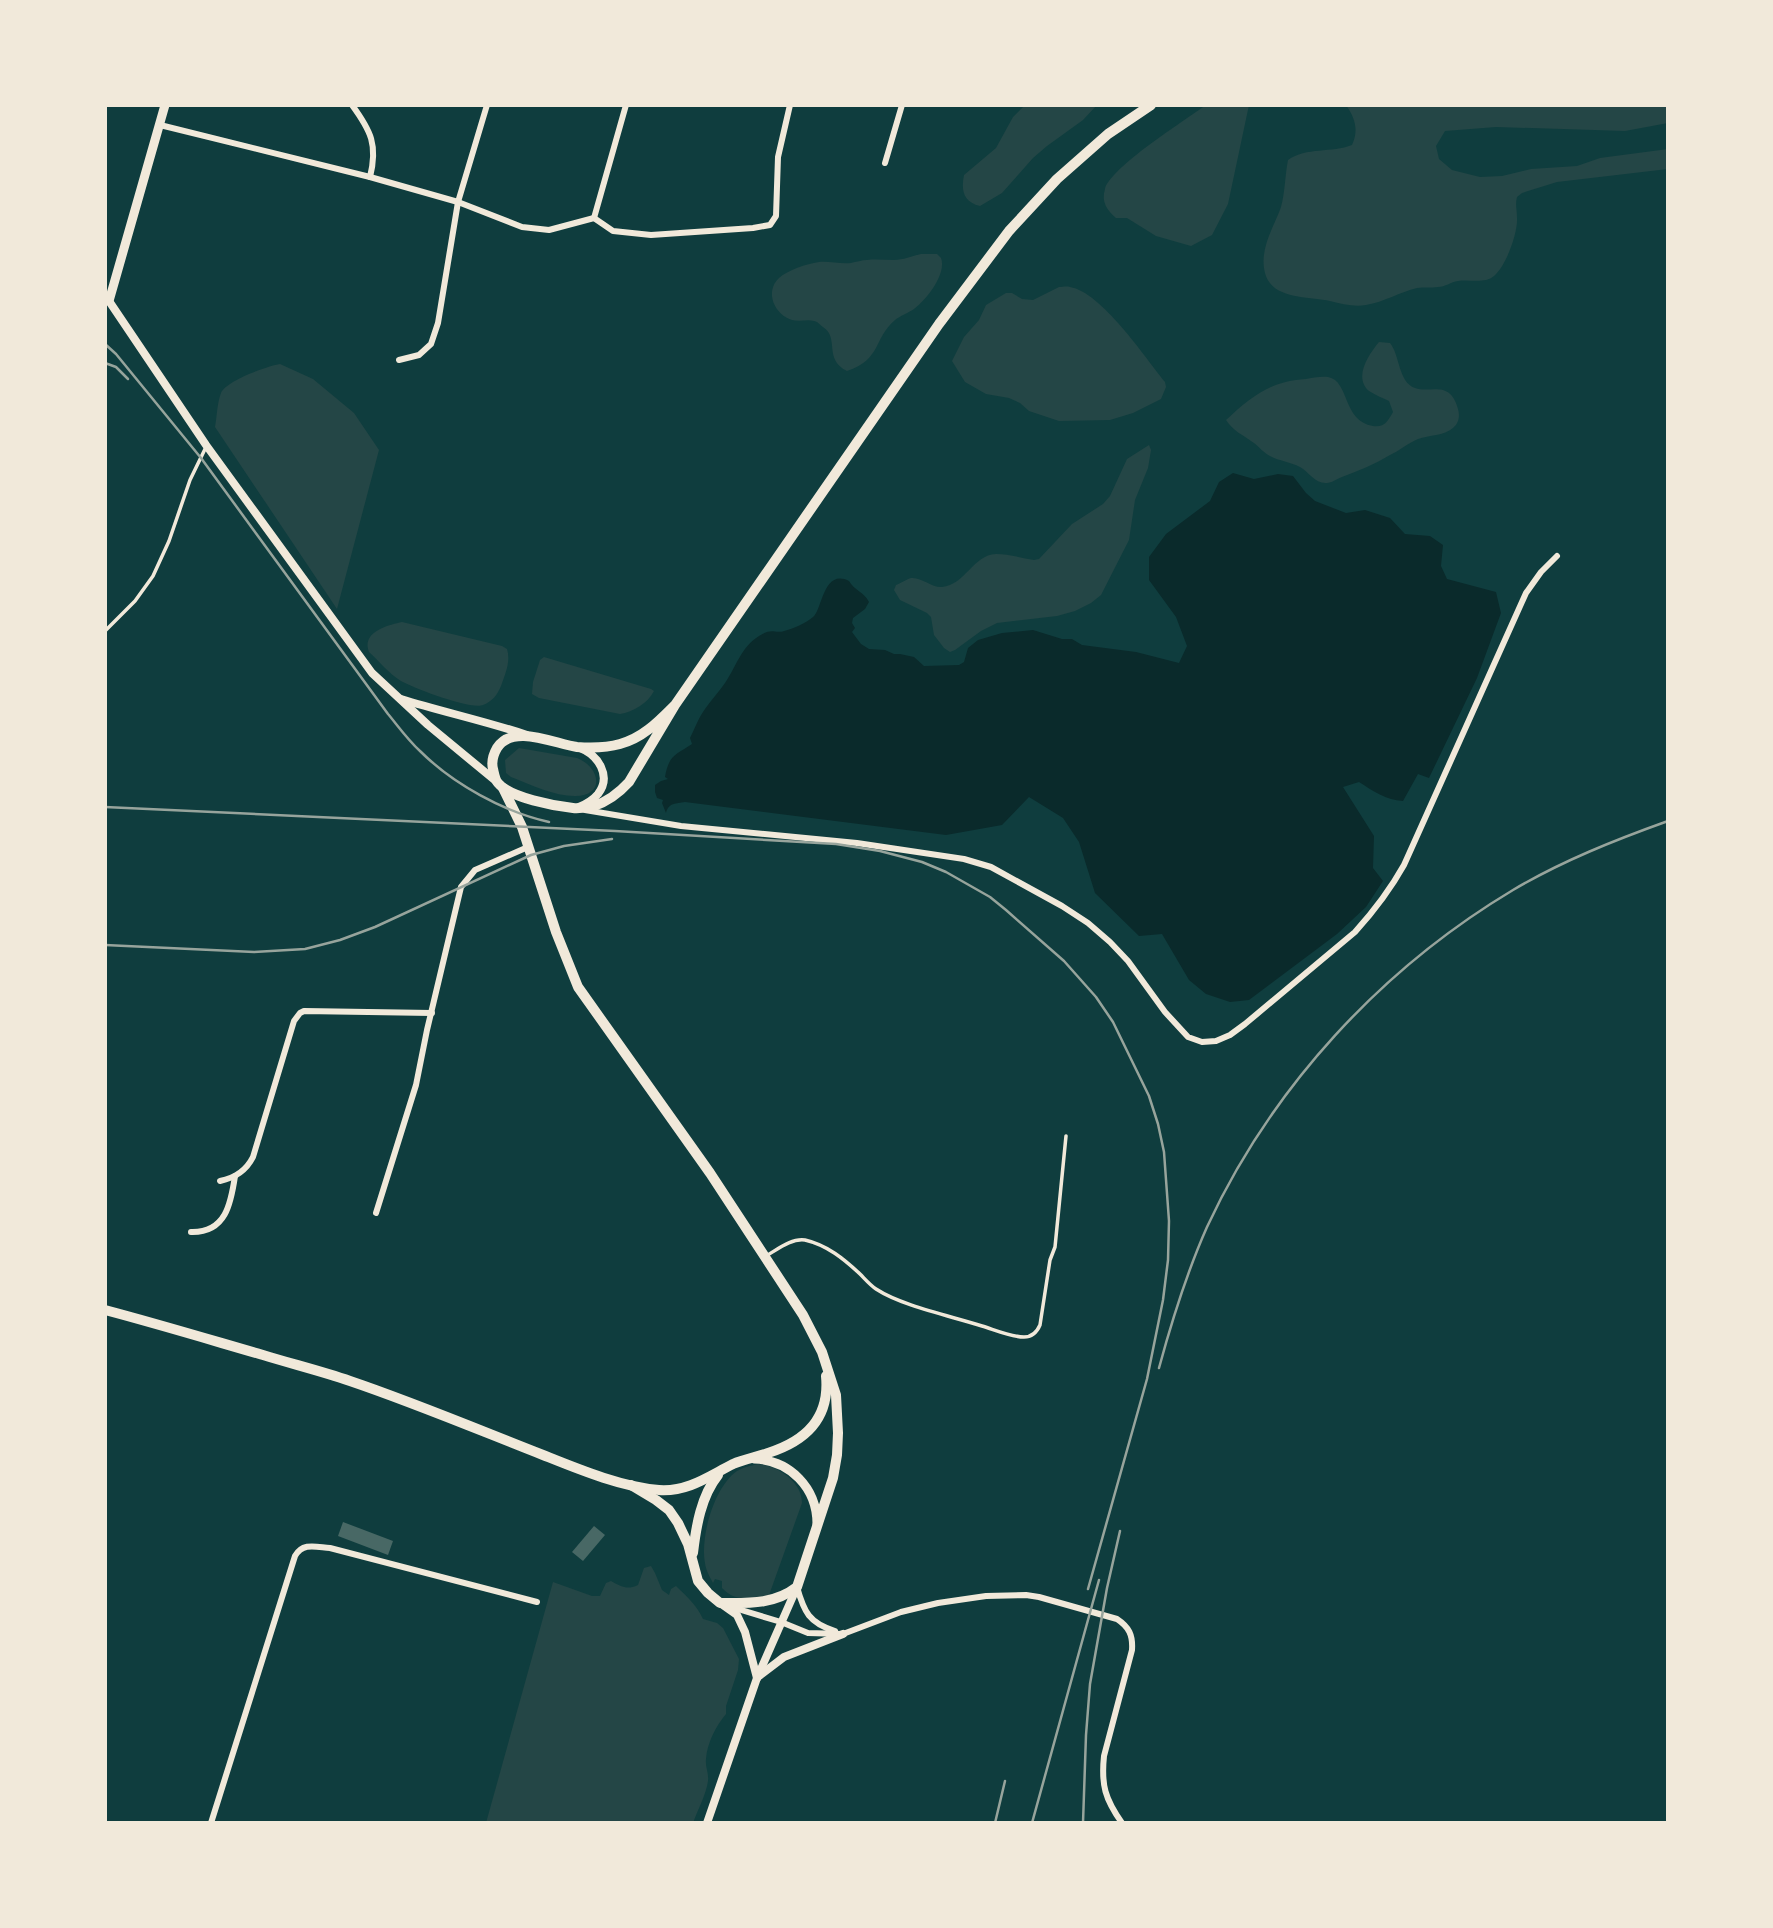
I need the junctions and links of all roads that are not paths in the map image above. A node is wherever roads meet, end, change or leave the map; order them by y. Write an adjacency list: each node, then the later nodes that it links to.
1 (165, 105): 8 (main road)
2 (352, 105): 10 (street)
3 (486, 105): 11 (street)
4 (626, 105): 12 (street)
5 (790, 105): 12 (street)
6 (902, 105): 9 (street)
7 (1151, 105): 19 (main road)
8 (160, 125): 10 (street); 13 (main road)
9 (885, 163)
10 (370, 177): 11 (street)
11 (458, 202): 12 (street); 14 (street)
12 (594, 218)
13 (107, 299): 15 (street)
14 (399, 360)
15 (206, 445): 17 (lane); 18 (street)
16 (1557, 556): 23 (street)
17 (105, 631)
18 (396, 698): 20 (street); 22 (street)
19 (675, 705): 21 (main road); 23 (main road)
20 (529, 736): 21 (main road); 22 (main road)
21 (575, 746): 23 (street)
22 (500, 785): 23 (main road); 24 (main road)
23 (576, 809)
24 (527, 847): 25 (street); 31 (main road)
25 (432, 1013): 27 (street); 29 (street)
26 (1066, 1136): 31 (lane)
27 (235, 1176): 28 (street); 30 (street)
28 (220, 1181)
29 (376, 1213)
30 (191, 1232)
31 (764, 1257): 33 (main road)
32 (105, 1310): 36 (main road)
33 (822, 1352): 34 (main road); 37 (main road)
34 (747, 1459): 35 (main road); 37 (main road)
35 (724, 1470): 36 (main road); 38 (main road)
36 (631, 1485): 38 (main road)
37 (817, 1529): 39 (main road)
38 (692, 1559): 41 (main road)
39 (797, 1587): 41 (main road); 42 (street); 43 (street)
40 (537, 1602): 45 (street)
41 (720, 1603): 42 (street); 44 (street)
42 (781, 1622): 43 (street); 44 (street)
43 (843, 1634): 44 (street); 47 (street)
44 (757, 1678): 46 (street)
45 (211, 1823)
46 (707, 1823)
47 (1122, 1823)

